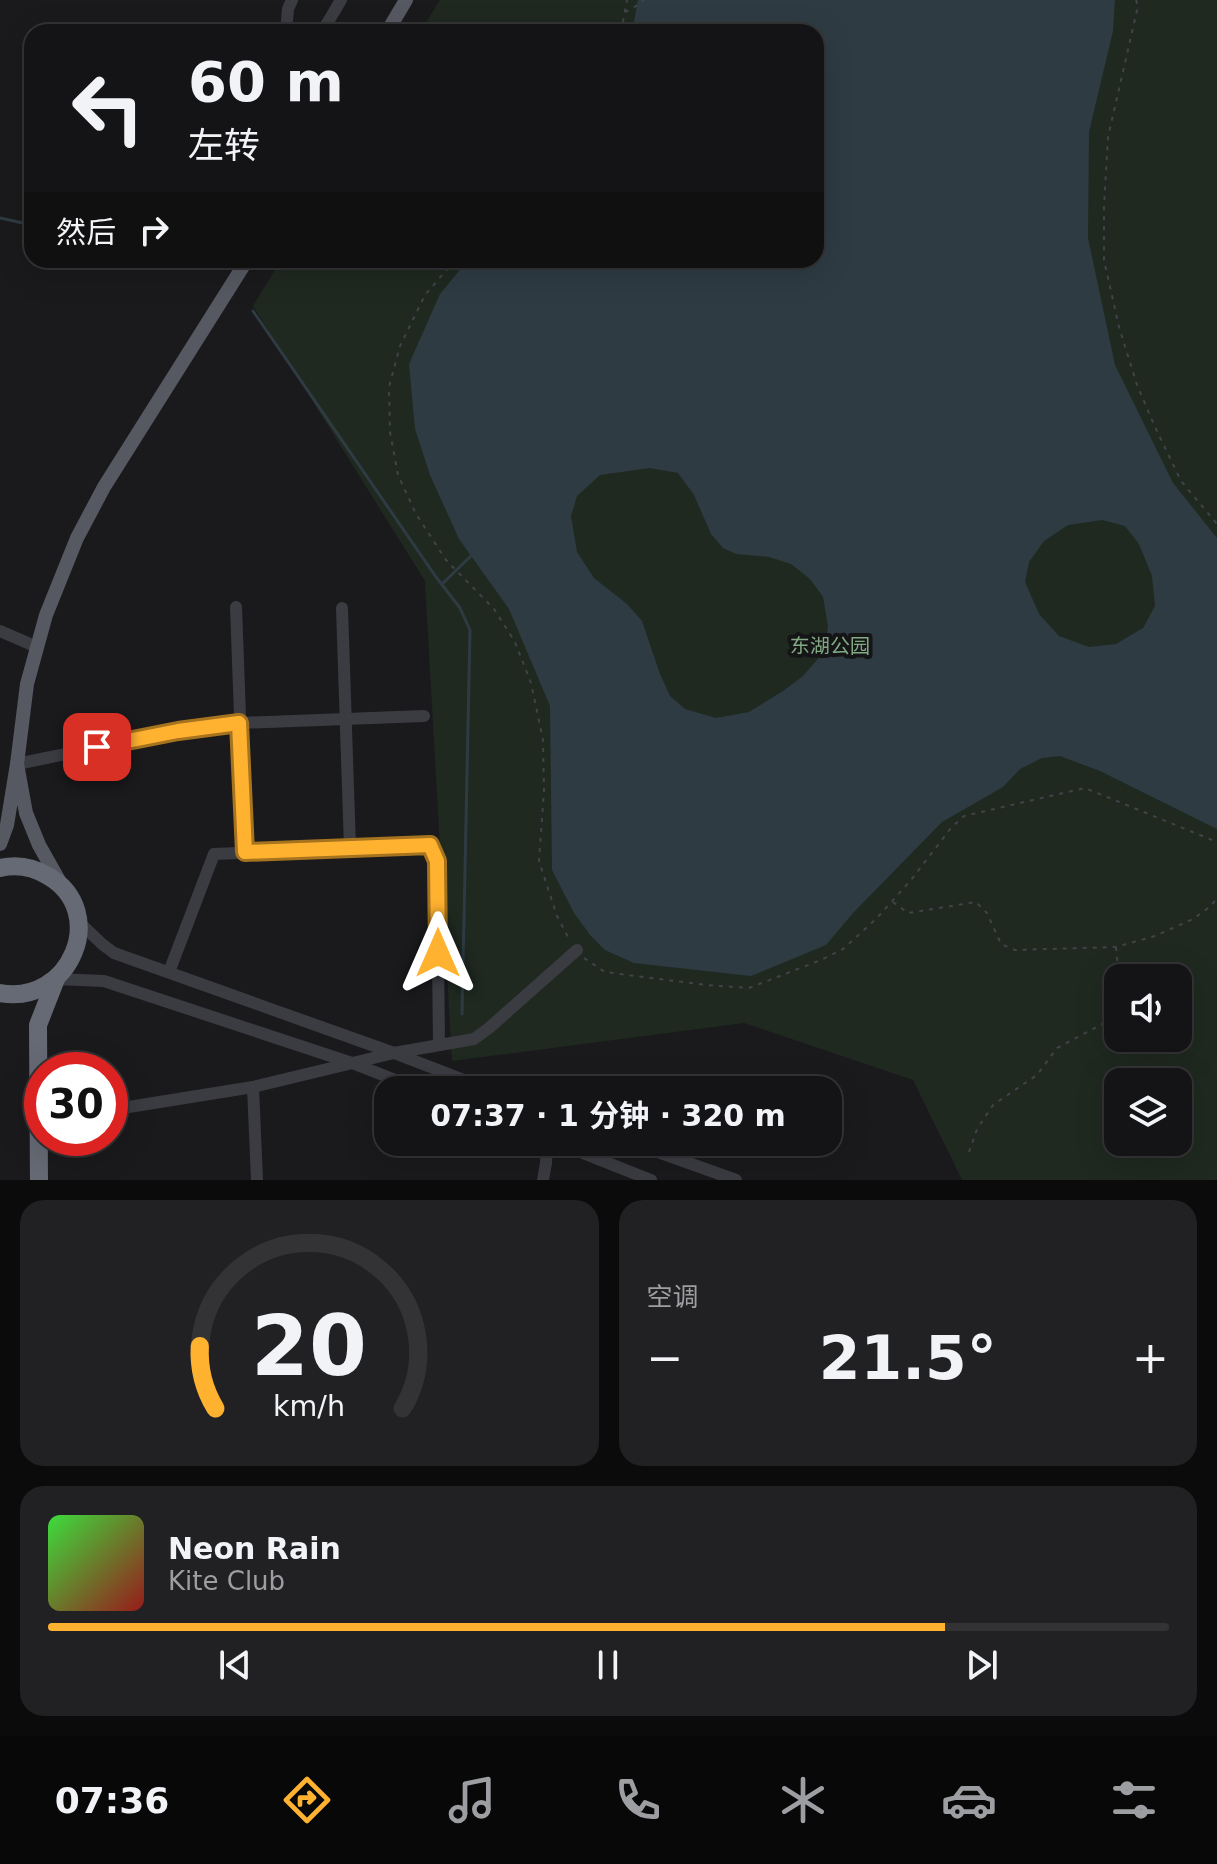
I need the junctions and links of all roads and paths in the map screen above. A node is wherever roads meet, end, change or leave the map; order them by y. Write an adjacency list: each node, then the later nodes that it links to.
1 (292, 0): 8 (street)
2 (341, 0): 9 (street)
3 (406, 0): 10 (main road)
4 (627, 0): 7 (path)
5 (644, 0): 7 (path)
6 (1136, 0): 14 (path)
7 (625, 12): 11 (path)
8 (287, 24)
9 (327, 24)
10 (392, 24)
11 (623, 24)
12 (242, 268): 18 (main road)
13 (448, 268): 33 (path)
14 (1217, 524)
15 (236, 607): 21 (street)
16 (342, 608): 20 (street)
17 (0, 631): 18 (street)
18 (37, 647): 22 (main road)
19 (424, 716): 20 (street)
20 (346, 719): 21 (street); 25 (street)
21 (239, 723): 22 (street); 26 (street)
22 (17, 764): 24 (main road); 28 (main road)
23 (1217, 842): 30 (path)
24 (0, 844)
25 (350, 848): 26 (street); 39 (street)
26 (245, 852): 35 (street)
27 (0, 868): 28 (highway)
28 (66, 891): 31 (highway)
29 (1217, 898): 32 (path)
30 (892, 901): 32 (path); 33 (path)
31 (78, 921): 35 (street); 36 (highway)
32 (1116, 947): 34 (path)
33 (577, 950): 39 (street)
34 (1118, 964)
35 (169, 972): 41 (street)
36 (56, 979): 37 (highway); 40 (highway); 42 (street)
37 (0, 993)
38 (1104, 1023): 47 (path)
39 (439, 1045): 41 (street)
40 (39, 1052)
41 (394, 1053): 42 (street); 44 (street)
42 (352, 1063): 43 (street); 45 (street)
43 (385, 1076)
44 (454, 1076)
45 (253, 1087): 46 (street); 53 (street)
46 (128, 1107)
47 (969, 1152)
48 (39, 1156): 52 (highway)
49 (546, 1156): 54 (street)
50 (590, 1156): 55 (street)
51 (669, 1156): 56 (street)
52 (39, 1180)
53 (257, 1180)
54 (543, 1180)
55 (651, 1180)
56 (736, 1180)

